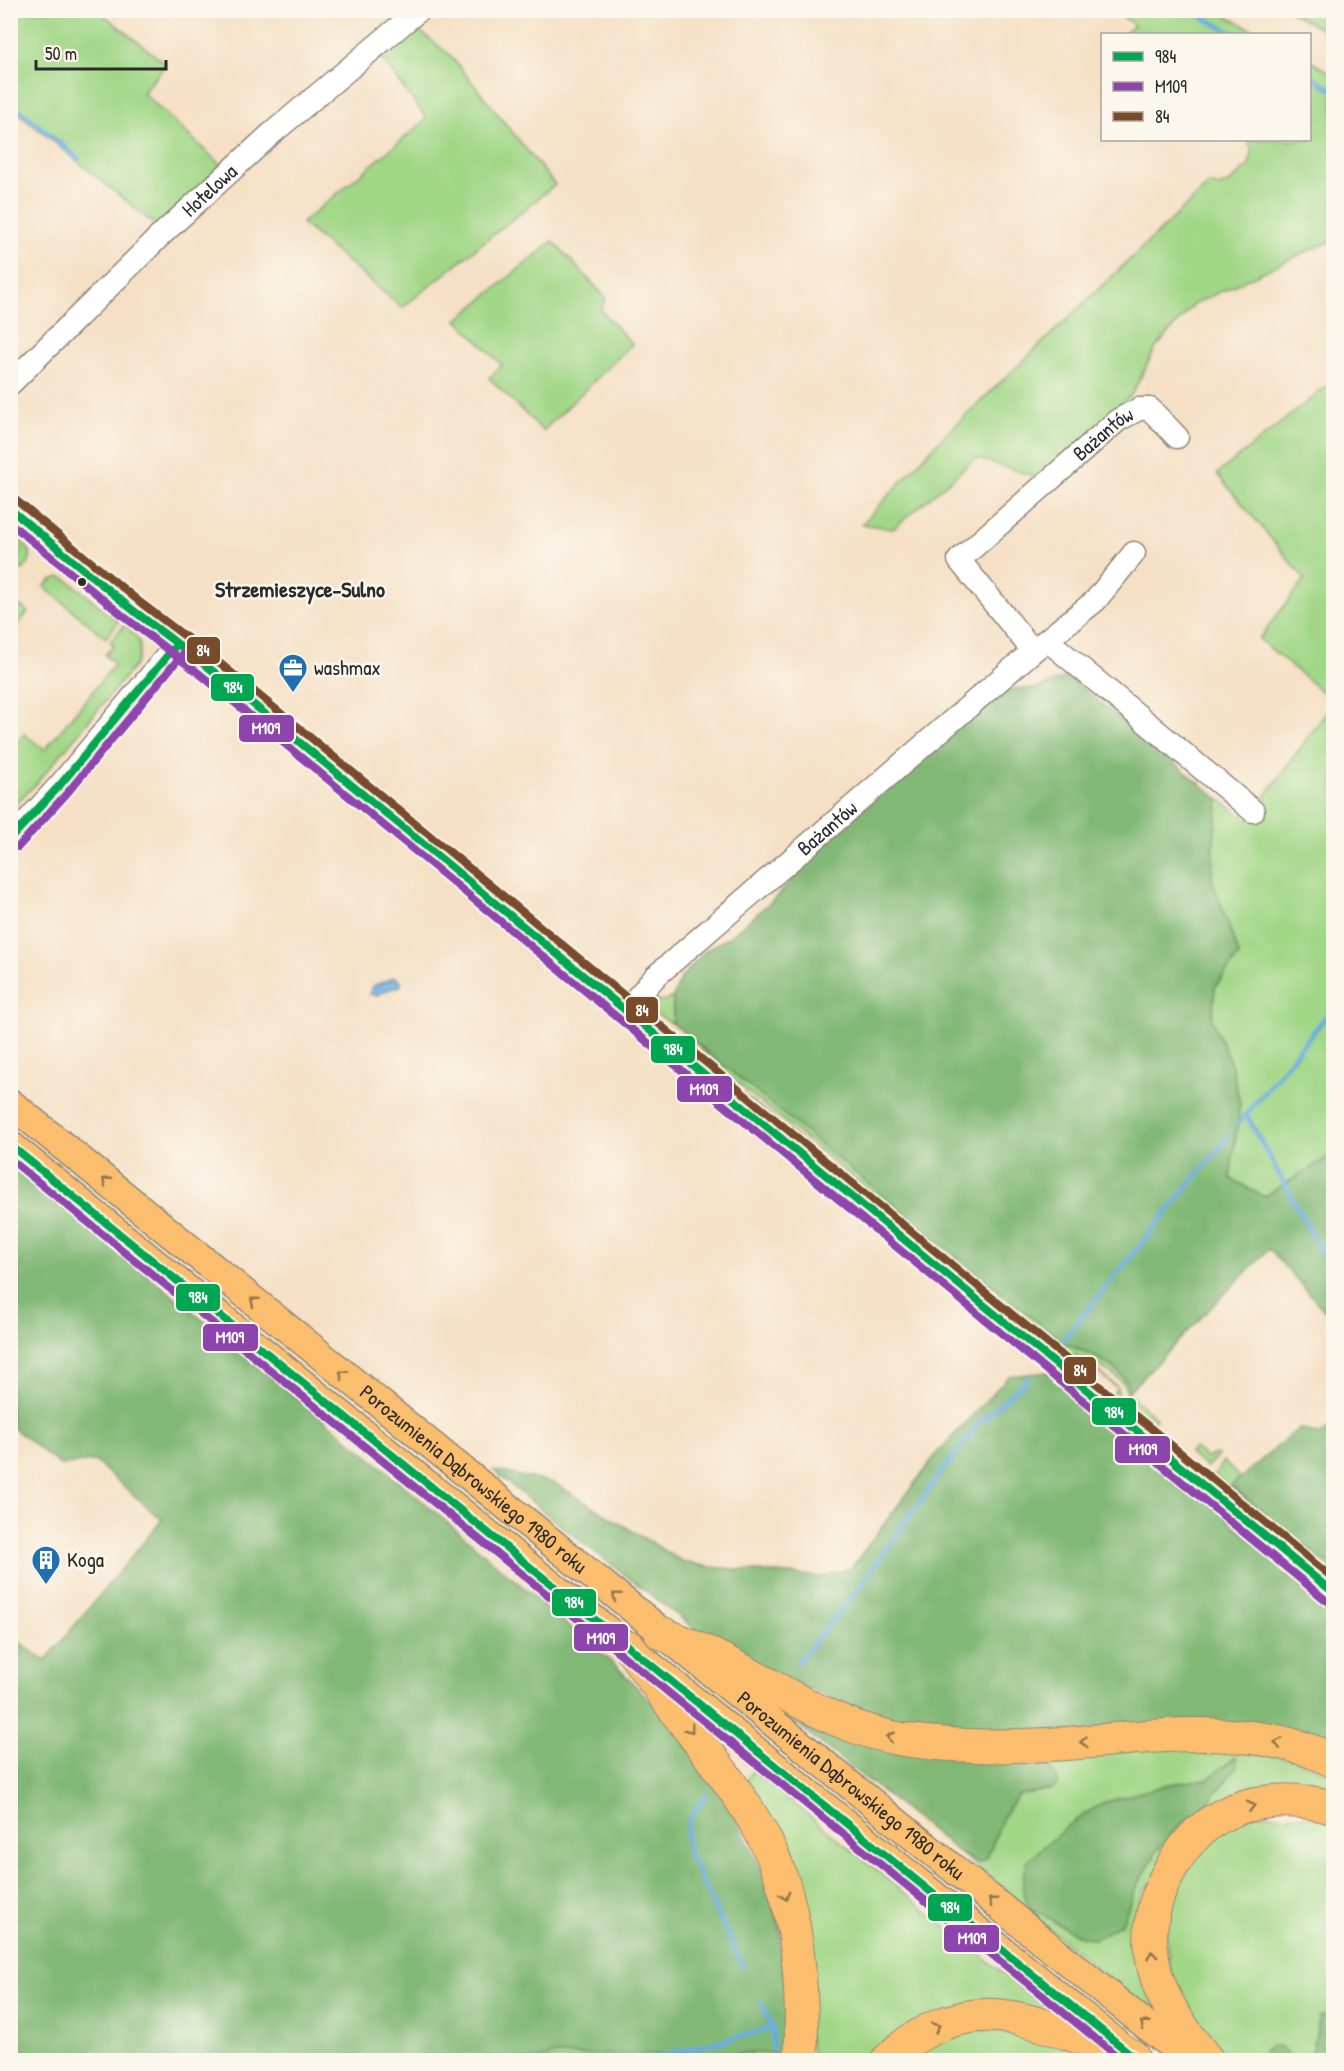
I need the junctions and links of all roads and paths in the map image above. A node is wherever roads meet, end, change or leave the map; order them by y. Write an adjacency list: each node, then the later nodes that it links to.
1 (419, 10): 2 (street, Hotelowa)
2 (10, 384)
3 (1177, 437): 7 (street, Bażantów)
4 (10, 509): 6 (street)
5 (1134, 553): 7 (street, Bażantów)
6 (177, 644): 9 (street); 10 (street)
7 (1040, 645): 8 (street, Bażantów); 10 (street, Bażantów)
8 (1253, 811)
9 (10, 840)
10 (625, 1011): 13 (street)
11 (10, 1103): 14 (main road, Porozumienia Dąbrowskiego 1980 roku, one-way to 11)
12 (10, 1145): 15 (main road, Porozumienia Dąbrowskiego 1980 roku)
13 (1334, 1593)
14 (661, 1633): 16 (highway, one-way to 14); 21 (main road, Porozumienia Dąbrowskiego 1980 roku, one-way to 14)
15 (630, 1648): 18 (main road, Porozumienia Dąbrowskiego 1980 roku); 19 (highway, one-way to 19)
16 (1334, 1761)
17 (1334, 1808): 22 (highway, one-way to 17)
18 (1135, 2058): 20 (highway, one-way to 18)
19 (801, 2061)
20 (888, 2061)
21 (1189, 2061)
22 (1207, 2061)

